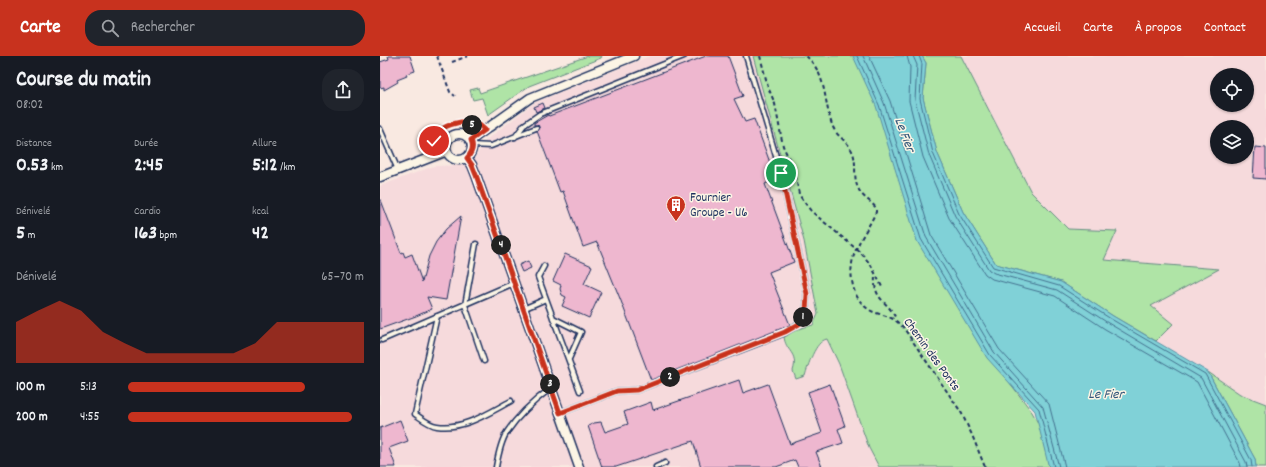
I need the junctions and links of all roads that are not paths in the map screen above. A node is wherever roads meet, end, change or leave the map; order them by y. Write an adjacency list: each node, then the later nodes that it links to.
1 (634, 56): 4 (street)
2 (684, 56): 7 (lane)
3 (746, 56): 27 (lane)
4 (616, 59): 8 (street)
5 (536, 128): 7 (lane)
6 (380, 129): 11 (lane)
7 (515, 137): 8 (lane)
8 (471, 143): 9 (street); 10 (street)
9 (447, 151): 10 (street); 11 (street)
10 (467, 158): 15 (street)
11 (398, 170): 12 (street)
12 (380, 178)
13 (476, 244): 17 (lane)
14 (544, 266): 16 (lane)
15 (514, 283): 17 (lane); 18 (street)
16 (546, 300): 18 (lane); 20 (lane)
17 (465, 305): 19 (lane); 23 (lane)
18 (524, 309): 24 (street)
19 (437, 316): 21 (lane); 26 (lane)
20 (553, 317): 22 (lane); 22 (lane)
21 (382, 340)
22 (569, 359): 25 (lane)
23 (484, 361)
24 (552, 388): 27 (street); 29 (lane)
25 (580, 391)
26 (511, 401)
27 (560, 413): 30 (street)
28 (666, 463): 31 (lane)
29 (496, 467)
30 (579, 467)
31 (656, 467)

